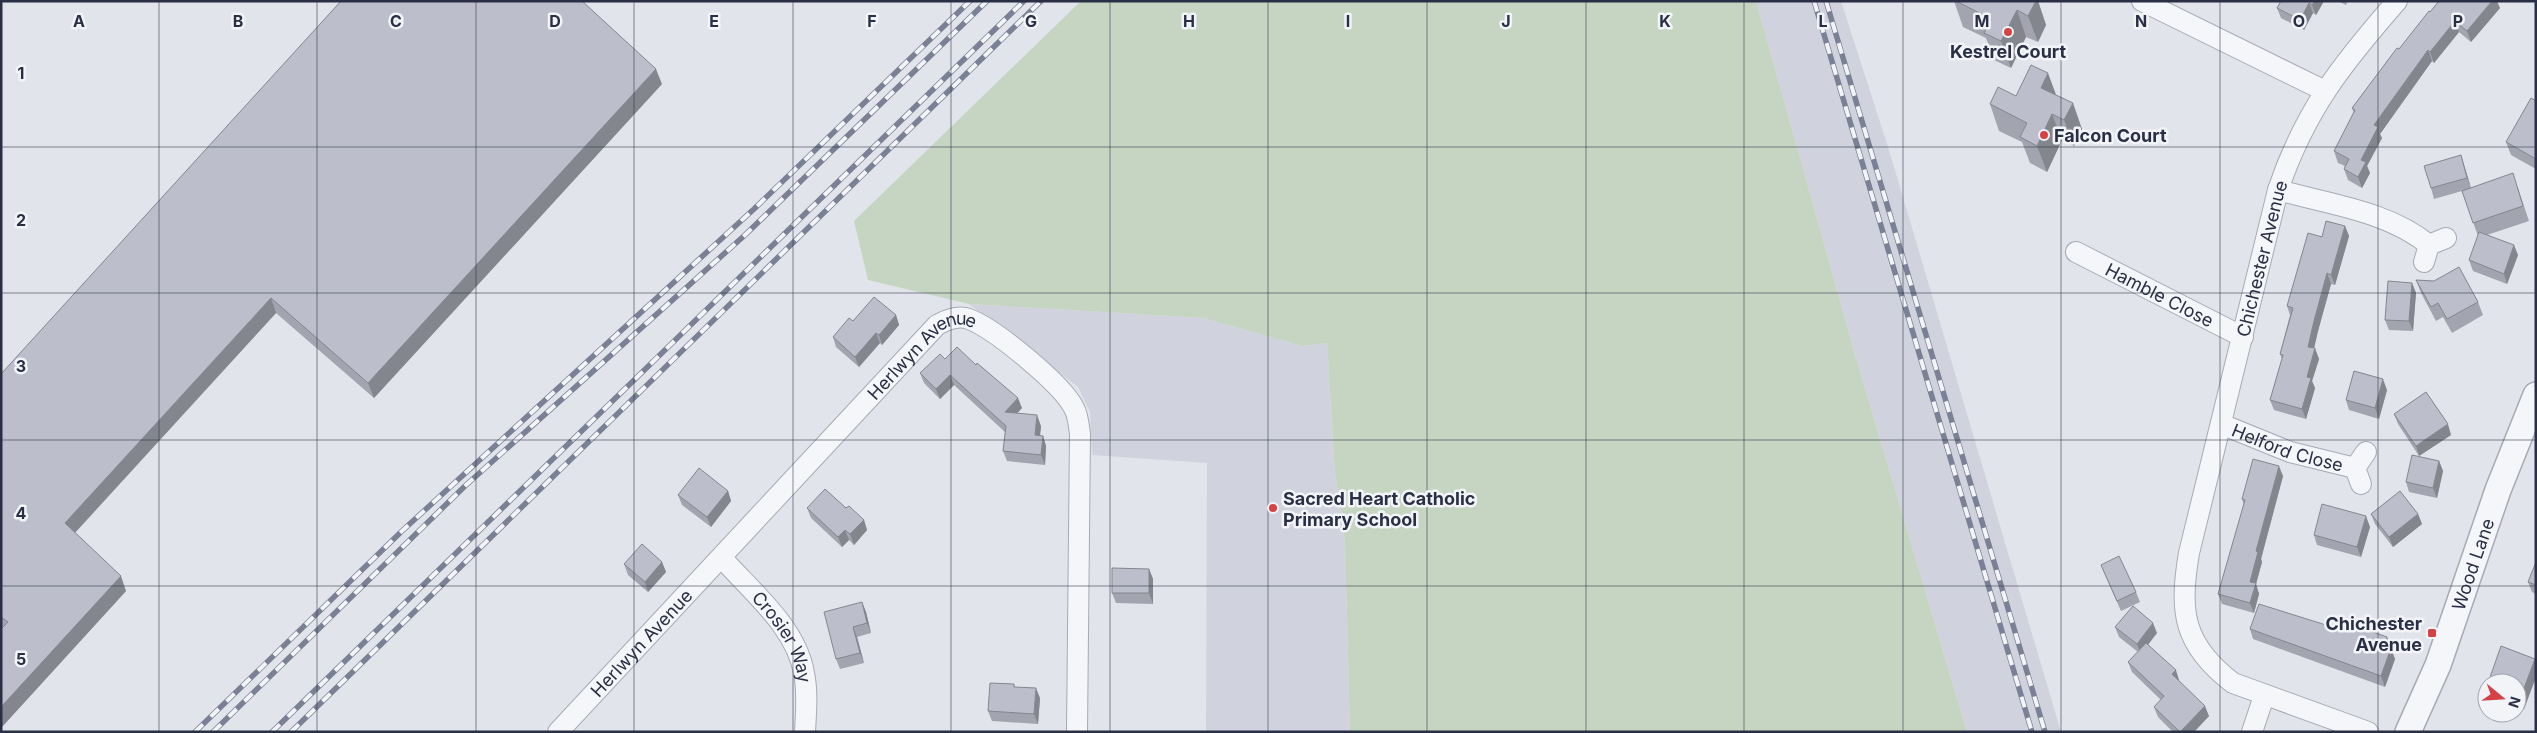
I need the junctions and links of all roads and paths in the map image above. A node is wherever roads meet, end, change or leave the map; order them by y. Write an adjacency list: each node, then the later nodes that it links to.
1 (2142, 1): 3 (street)
2 (2397, 1): 3 (street, Chichester Avenue)
3 (2325, 91): 4 (street, Chichester Avenue)
4 (2278, 190): 5 (street); 7 (street, Chichester Avenue)
5 (2433, 249)
6 (2076, 252): 7 (street, Hamble Close)
7 (2243, 337): 9 (street, Chichester Avenue)
8 (2536, 395): 18 (street, Wood Lane)
9 (2221, 424): 10 (street, Helford Close); 12 (street, Chichester Avenue)
10 (2361, 468)
11 (722, 558): 13 (street, Herlwyn Avenue); 14 (street, Crosier Way); 15 (street, Herlwyn Avenue)
12 (2264, 696): 16 (street); 17 (street, Chichester Avenue)
13 (558, 732)
14 (805, 732)
15 (1077, 732)
16 (2252, 732)
17 (2368, 732)
18 (2408, 732)

